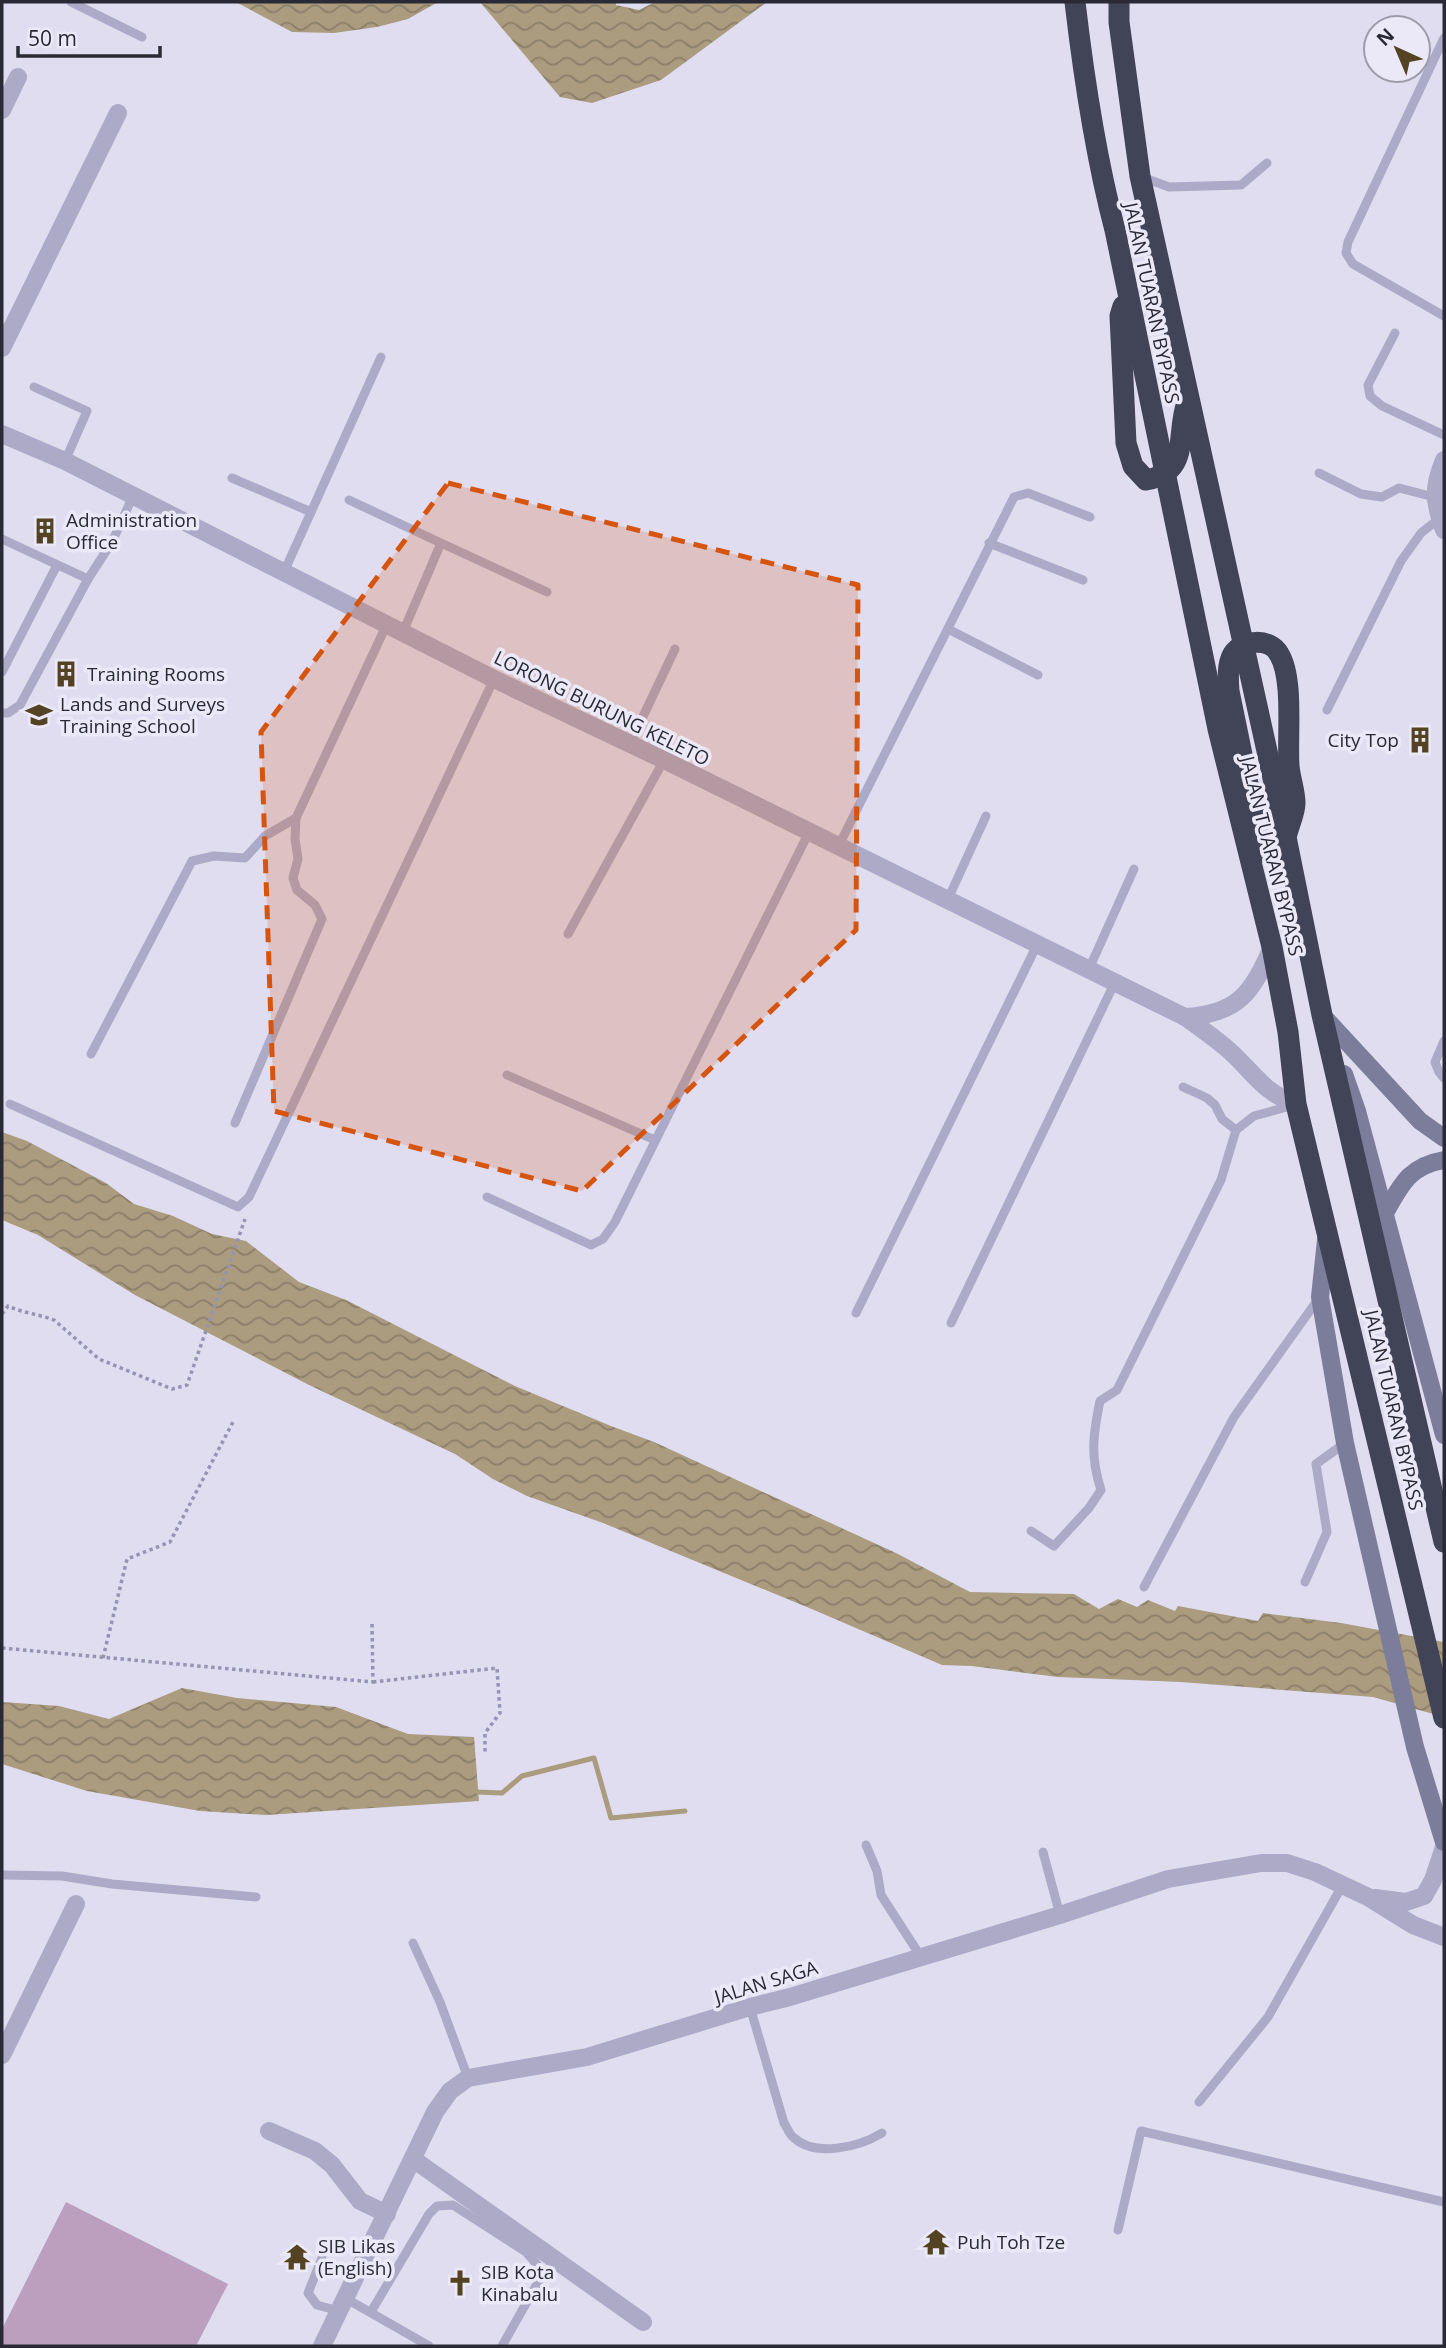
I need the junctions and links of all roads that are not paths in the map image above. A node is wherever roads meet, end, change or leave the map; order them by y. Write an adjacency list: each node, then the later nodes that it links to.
1 (71, 2): 4 (lane)
2 (1075, 2): 11 (highway, JALAN TUARAN BYPASS)
3 (1119, 2): 10 (highway, JALAN TUARAN BYPASS)
4 (142, 37)
5 (1444, 38): 12 (lane)
6 (18, 77): 7 (street)
7 (2, 110)
8 (118, 113): 14 (street)
9 (1267, 163): 10 (lane)
10 (1140, 176): 17 (highway, JALAN TUARAN BYPASS)
11 (1127, 292): 23 (highway, JALAN TUARAN BYPASS); 23 (highway)
12 (1444, 316)
13 (1395, 333): 19 (lane)
14 (2, 348)
15 (381, 357): 28 (lane)
16 (34, 387): 21 (lane)
17 (1189, 397): 23 (highway); 41 (highway, JALAN TUARAN BYPASS)
18 (2, 434): 21 (street, LORONG BURUNG KELETO)
19 (1444, 435)
20 (1444, 460): 26 (street)
21 (65, 461): 25 (street, LORONG BURUNG KELETO)
22 (1319, 473): 26 (lane)
23 (1164, 474): 59 (highway, JALAN TUARAN BYPASS)
24 (232, 478): 28 (lane)
25 (133, 496): 35 (street, LORONG BURUNG KELETO); 36 (lane)
26 (1434, 498): 30 (street)
27 (349, 500): 32 (lane)
28 (311, 512): 35 (lane)
29 (1090, 517): 33 (lane)
30 (1442, 524): 46 (lane)
31 (2, 539): 34 (lane)
32 (441, 543): 38 (lane); 39 (lane)
33 (989, 543): 37 (lane); 40 (lane)
34 (57, 565): 36 (lane); 43 (lane)
35 (284, 572): 39 (street, LORONG BURUNG KELETO)
36 (88, 579): 47 (lane)
37 (1083, 580)
38 (547, 592)
39 (395, 628): 45 (street, LORONG BURUNG KELETO); 51 (lane)
40 (948, 629): 44 (lane); 54 (lane)
41 (1243, 645): 53 (highway, JALAN TUARAN BYPASS); 53 (highway); 59 (highway)
42 (674, 649): 48 (lane)
43 (2, 672)
44 (1038, 675)
45 (494, 679): 48 (street, LORONG BURUNG KELETO); 69 (lane)
46 (1327, 710)
47 (2, 713)
48 (630, 744): 49 (street, LORONG BURUNG KELETO)
49 (664, 760): 52 (street, LORONG BURUNG KELETO); 57 (lane)
50 (986, 816): 56 (lane)
51 (296, 818): 65 (lane); 71 (lane)
52 (808, 832): 54 (street, LORONG BURUNG KELETO); 74 (lane)
53 (1286, 837): 62 (highway, JALAN TUARAN BYPASS)
54 (838, 847): 56 (street, LORONG BURUNG KELETO)
55 (1134, 869): 60 (lane)
56 (948, 899): 58 (street, LORONG BURUNG KELETO)
57 (568, 934)
58 (1038, 943): 60 (street, LORONG BURUNG KELETO); 80 (lane)
59 (1272, 947): 63 (street); 70 (highway, JALAN TUARAN BYPASS)
60 (1089, 968): 61 (street, LORONG BURUNG KELETO)
61 (1115, 982): 63 (street, LORONG BURUNG KELETO); 81 (lane)
62 (1322, 1015): 73 (street); 77 (street); 85 (highway, JALAN TUARAN BYPASS)
63 (1185, 1017): 70 (street, LORONG BURUNG KELETO)
64 (1444, 1041): 67 (lane)
65 (91, 1054)
66 (507, 1075): 74 (lane)
67 (1444, 1078)
68 (1183, 1087): 72 (lane)
69 (10, 1104)
70 (1296, 1104): 72 (lane); 78 (highway, JALAN TUARAN BYPASS)
71 (235, 1123)
72 (1236, 1130): 84 (lane)
73 (1444, 1138)
74 (654, 1140): 76 (lane)
75 (1444, 1160): 77 (street)
76 (487, 1197)
77 (1385, 1213): 82 (street)
78 (1327, 1230): 79 (street); 88 (highway, JALAN TUARAN BYPASS)
79 (1320, 1297): 83 (street); 87 (lane)
80 (856, 1312)
81 (951, 1323)
82 (1444, 1435)
83 (1345, 1443): 86 (lane); 89 (street)
84 (1031, 1531)
85 (1444, 1542)
86 (1305, 1582)
87 (1144, 1587)
88 (1444, 1718)
89 (1444, 1844): 95 (street, JALAN SAGA)
90 (866, 1845): 100 (lane)
91 (1043, 1852): 97 (lane)
92 (2, 1875): 94 (lane)
93 (1342, 1886): 95 (street, JALAN SAGA); 97 (street, JALAN SAGA); 104 (lane)
94 (256, 1897)
95 (1368, 1897): 98 (street, JALAN SAGA)
96 (76, 1904): 102 (street)
97 (1060, 1915): 100 (street, JALAN SAGA)
98 (1444, 1937)
99 (413, 1944): 103 (lane)
100 (921, 1957): 101 (street, JALAN SAGA)
101 (750, 2007): 103 (street, JALAN SAGA); 106 (lane)
102 (2, 2055)
103 (468, 2078): 107 (street)
104 (1199, 2102)
105 (270, 2131): 109 (street)
106 (882, 2133)
107 (413, 2159): 109 (street); 114 (street)
108 (1444, 2202): 110 (lane)
109 (387, 2214): 112 (street)
110 (1118, 2230)
111 (322, 2258): 112 (lane)
112 (342, 2304): 113 (lane); 115 (street)
113 (371, 2312): 116 (lane); 117 (lane)
114 (643, 2322)
115 (322, 2346)
116 (429, 2346)
117 (502, 2346)

